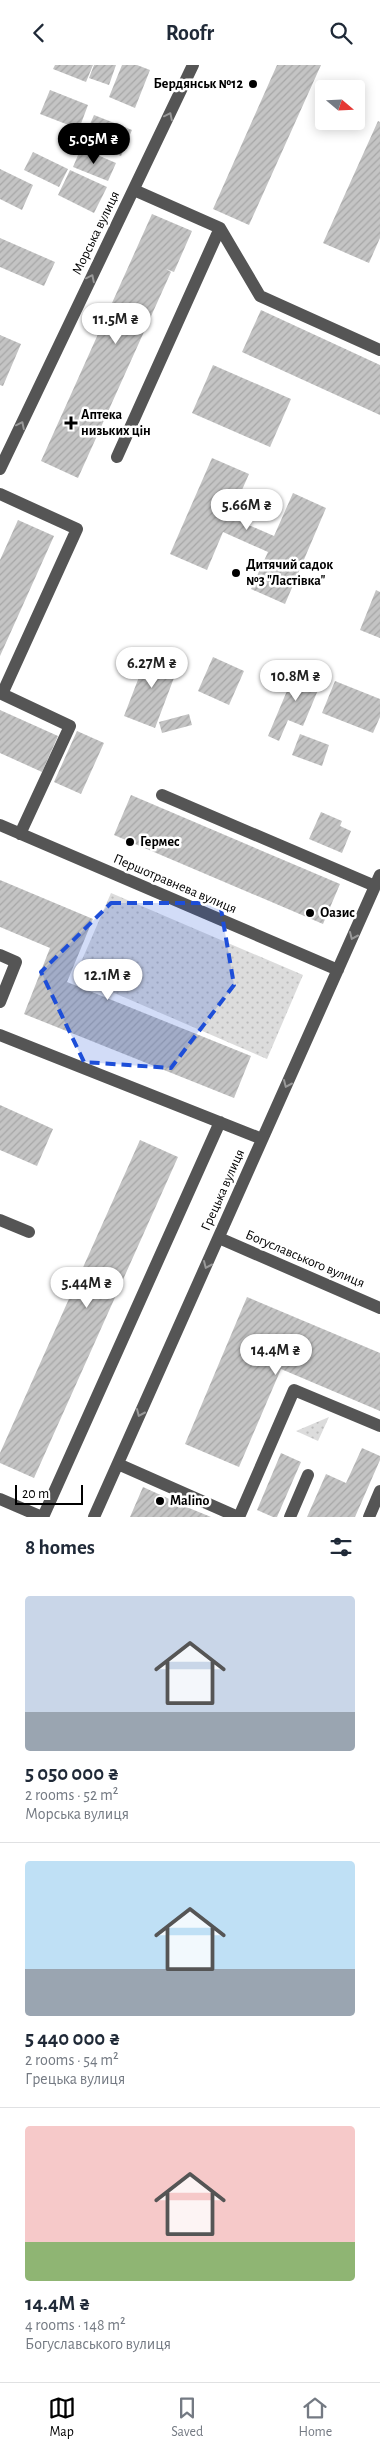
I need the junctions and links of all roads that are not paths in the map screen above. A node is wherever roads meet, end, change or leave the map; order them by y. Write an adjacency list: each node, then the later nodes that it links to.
1 (194, 65): 2 (street, Морська вулиця, one-way to 1)
2 (134, 190): 3 (street); 6 (street, Морська вулиця, one-way to 2)
3 (220, 228): 4 (street); 5 (street)
4 (380, 350)
5 (117, 457)
6 (0, 469)
7 (0, 494): 10 (street)
8 (162, 795): 11 (street)
9 (0, 825): 10 (street, Першотравнева вулиця)
10 (20, 834): 13 (street, Першотравнева вулиця)
11 (378, 881): 13 (street, Грецька вулиця, one-way to 13)
12 (0, 955): 14 (street)
13 (338, 971): 17 (street, Грецька вулиця, one-way to 17)
14 (0, 1002)
15 (0, 1035): 16 (street)
16 (220, 1122): 17 (street); 27 (street)
17 (262, 1139): 20 (street, Грецька вулиця)
18 (0, 1220): 19 (street)
19 (29, 1232)
20 (219, 1238): 21 (street, Богуславського вулиця); 23 (street, Грецька вулиця, one-way to 23)
21 (380, 1308)
22 (380, 1426): 29 (street)
23 (118, 1464): 28 (street, Грецька вулиця); 29 (street)
24 (308, 1475): 30 (street)
25 (380, 1491): 31 (street)
26 (0, 1499): 27 (street)
27 (42, 1517)
28 (94, 1517)
29 (238, 1517)
30 (290, 1517)
31 (369, 1517)

